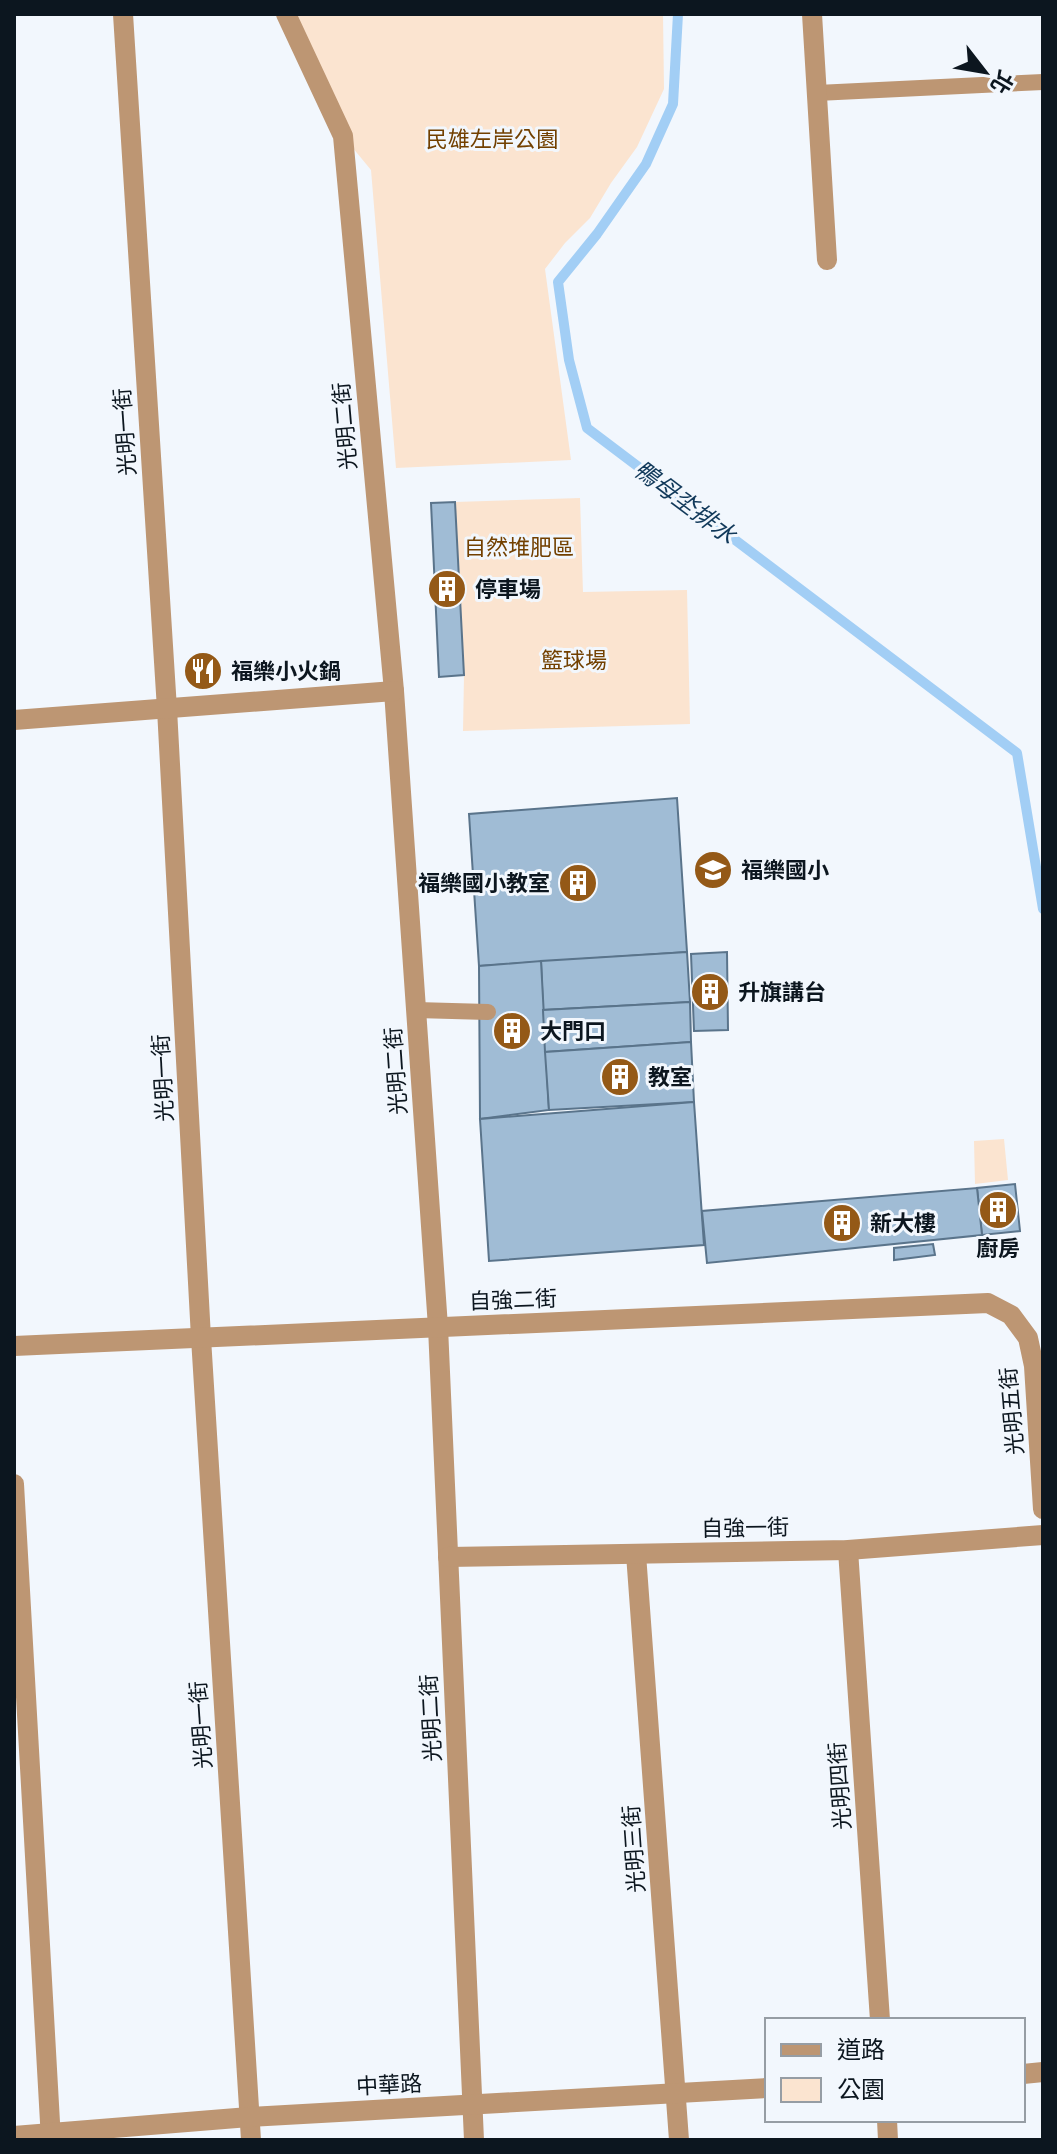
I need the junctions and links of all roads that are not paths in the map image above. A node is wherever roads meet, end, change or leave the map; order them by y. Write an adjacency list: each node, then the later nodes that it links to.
1 (123, 14): 8 (street, 光明一街)
2 (286, 14): 7 (street, 光明二街)
3 (812, 14): 5 (street)
4 (1043, 82): 5 (lane)
5 (817, 93): 6 (street)
6 (827, 260)
7 (394, 691): 8 (street); 10 (street, 光明二街)
8 (167, 709): 9 (street); 14 (street, 光明一街)
9 (14, 720)
10 (416, 1010): 11 (lane); 13 (street, 光明二街)
11 (488, 1012)
12 (1011, 1315): 13 (street, 自強二街); 17 (street, 光明五街)
13 (438, 1327): 14 (street, 自強二街); 21 (street, 光明二街)
14 (201, 1338): 15 (street, 自強二街); 26 (street, 光明一街)
15 (14, 1346)
16 (14, 1484): 28 (street)
17 (1043, 1509)
18 (1043, 1535): 19 (street, 自強一街)
19 (848, 1550): 20 (street, 自強一街); 22 (street, 光明四街)
20 (636, 1554): 21 (street, 自強一街); 24 (street, 光明三街)
21 (448, 1557): 25 (street, 光明二街)
22 (880, 2018)
23 (765, 2088): 24 (street, 中華路)
24 (676, 2093): 25 (street, 中華路); 31 (street, 光明三街)
25 (473, 2104): 26 (street, 中華路); 30 (street, 光明二街)
26 (249, 2117): 28 (street, 中華路); 29 (street, 光明一街)
27 (14, 2136): 28 (street, 中華路)
28 (51, 2137)
29 (251, 2140)
30 (474, 2140)
31 (679, 2140)

